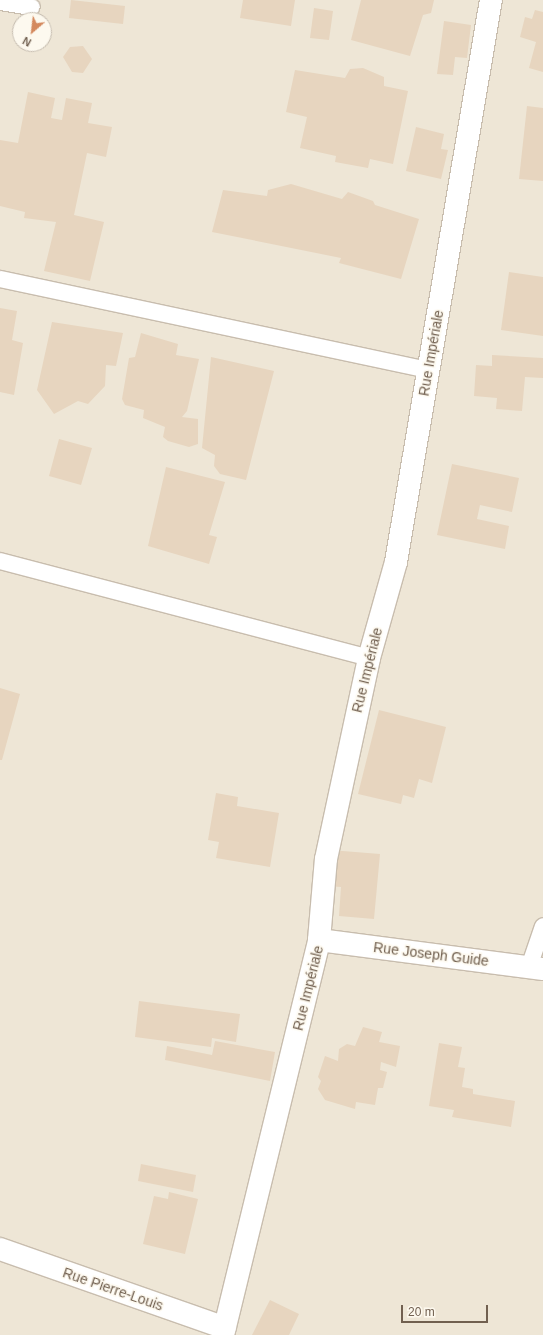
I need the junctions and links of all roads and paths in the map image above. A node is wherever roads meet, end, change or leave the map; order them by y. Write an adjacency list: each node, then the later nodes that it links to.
1 (491, 0): 5 (street, Rue Impériale)
2 (0, 2): 3 (lane)
3 (32, 7)
4 (0, 279): 5 (lane)
5 (428, 370): 7 (street, Rue Impériale)
6 (0, 561): 7 (lane)
7 (369, 658): 9 (street, Rue Impériale)
8 (543, 926): 10 (lane)
9 (319, 940): 10 (street, Rue Joseph Guide); 12 (street, Rue Impériale)
10 (536, 968)
11 (0, 1249): 12 (street, Rue Pierre-Louis)
12 (224, 1332)

